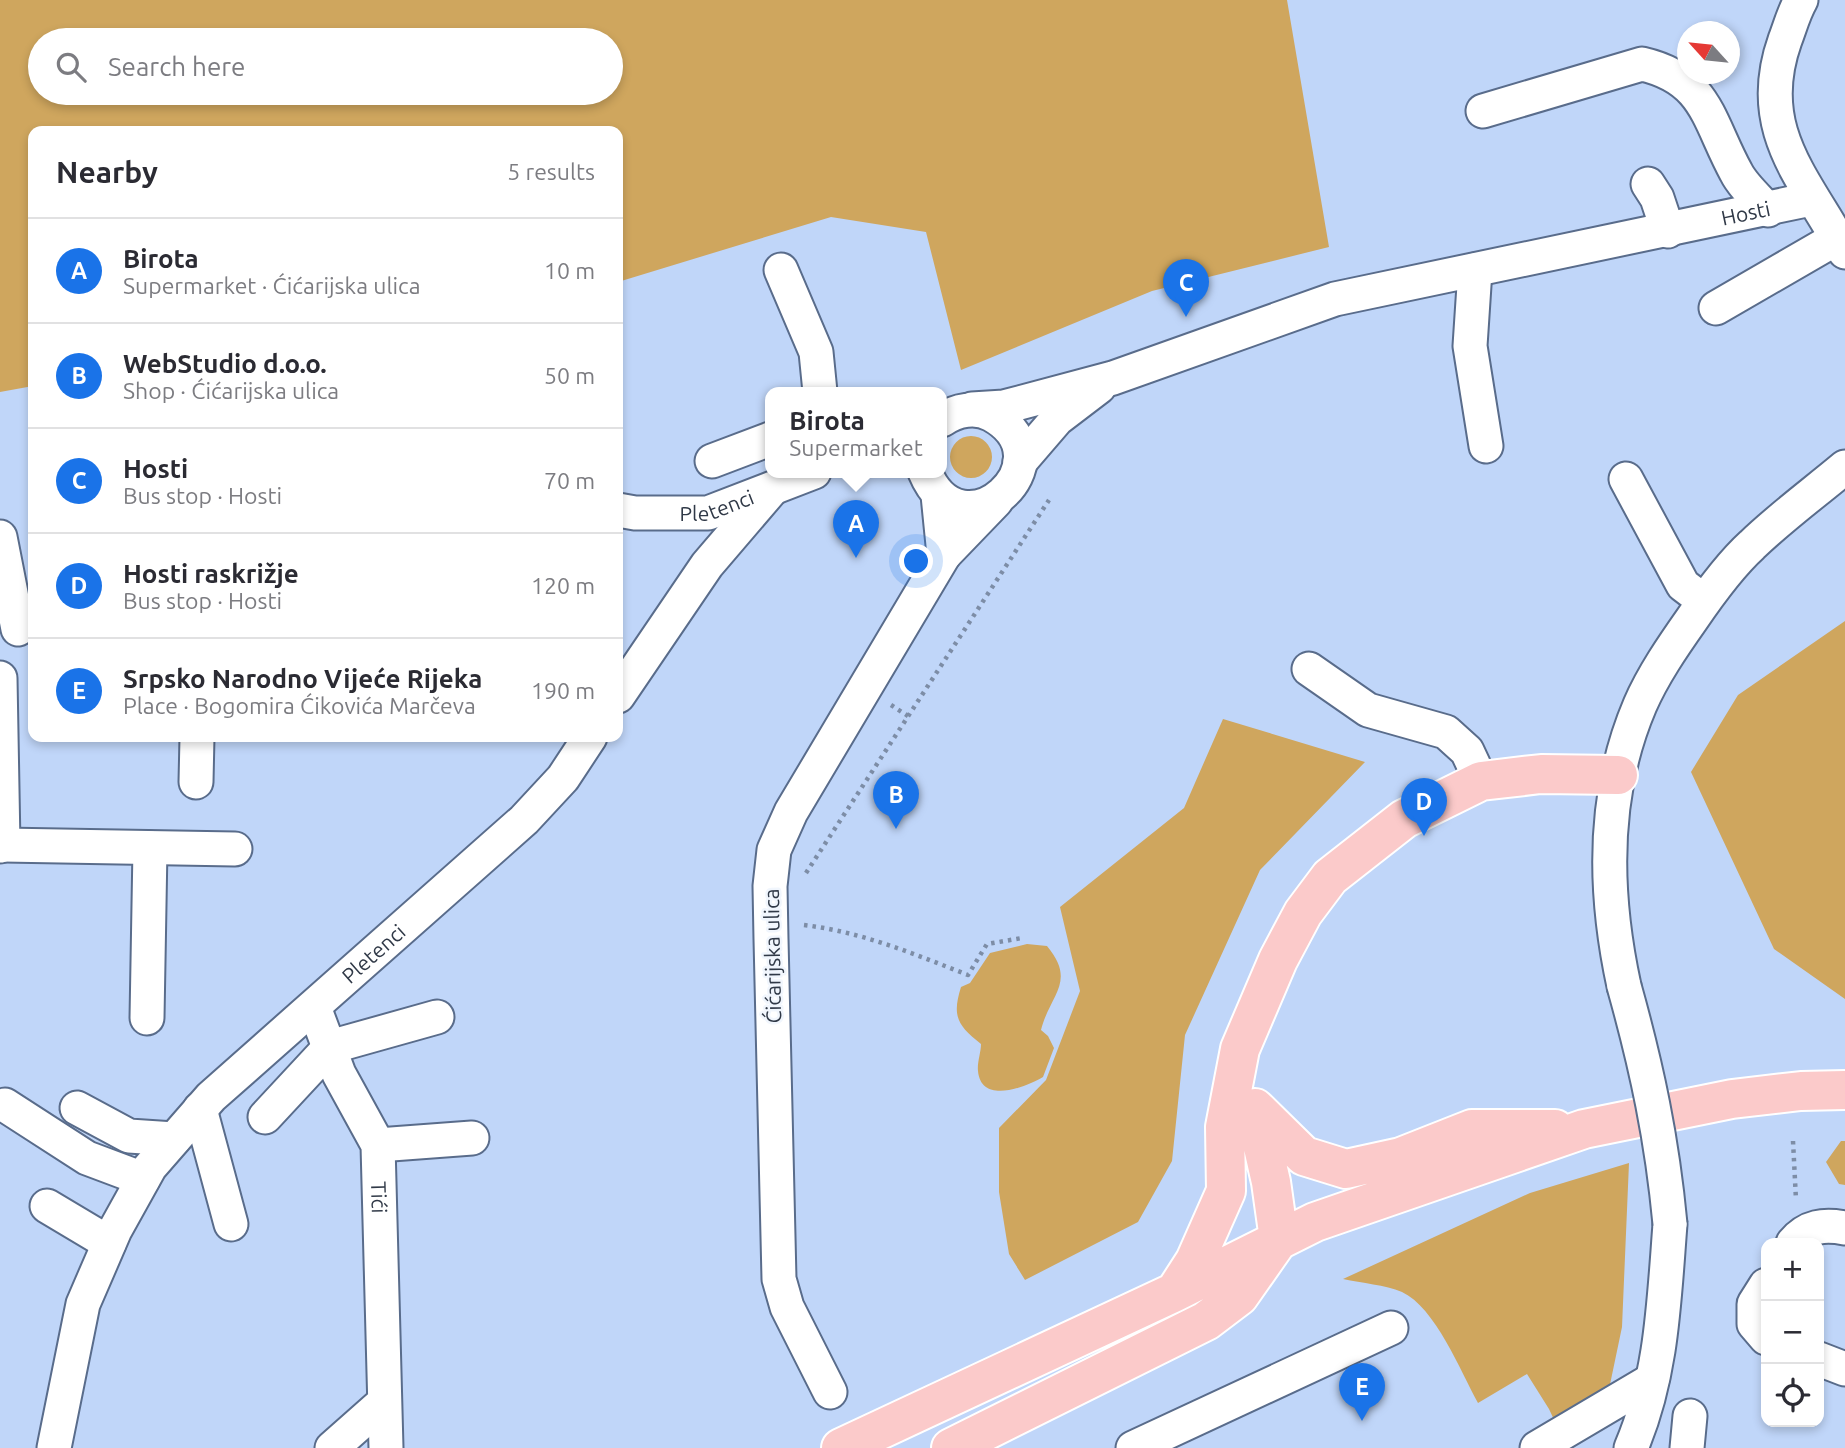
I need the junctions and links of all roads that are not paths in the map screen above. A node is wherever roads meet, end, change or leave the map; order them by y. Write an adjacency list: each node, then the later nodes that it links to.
1 (1801, 0): 4 (street)
2 (1483, 111): 5 (street)
3 (1648, 184): 6 (street)
4 (1811, 199): 5 (street, Hosti); 7 (street)
5 (1768, 209): 6 (street, Hosti)
6 (1668, 231): 9 (street, Hosti)
7 (1841, 244): 10 (street)
8 (781, 270): 12 (street)
9 (1475, 270): 11 (street, Hosti); 15 (street)
10 (1716, 308)
11 (1113, 378): 13 (street, Hosti); 17 (street, Hosti)
12 (820, 387)
13 (957, 415): 17 (street)
14 (765, 441): 16 (street)
15 (1486, 446)
16 (712, 461)
17 (1020, 462): 22 (street, Hosti)
18 (1845, 467): 26 (street)
19 (796, 478): 23 (street, Pletenci); 30 (street, Pletenci)
20 (1626, 479): 26 (street)
21 (926, 481): 22 (street); 25 (street)
22 (996, 501): 25 (street, Ćićarijska ulica)
23 (623, 511)
24 (0, 537): 27 (street)
25 (944, 555): 69 (street, Ćićarijska ulica)
26 (1704, 601): 33 (street)
27 (17, 629)
28 (1309, 668): 34 (street)
29 (0, 678): 36 (street)
30 (623, 689)
31 (197, 742): 35 (street)
32 (587, 742): 40 (street, Pletenci)
33 (1618, 775): 34 (main road); 68 (street, bridge)
34 (1481, 781): 39 (main road)
35 (196, 782)
36 (1, 846): 37 (street)
37 (150, 848): 38 (street); 42 (street)
38 (235, 849)
39 (1262, 999): 48 (main road); 55 (main road)
40 (314, 1007): 43 (street, Tići); 47 (street, Pletenci)
41 (437, 1017): 43 (street)
42 (147, 1018)
43 (330, 1047): 49 (street); 53 (street, Tići)
44 (1845, 1090): 50 (main road)
45 (5, 1105): 54 (street)
46 (77, 1108): 51 (street)
47 (200, 1109): 51 (street, Pletenci); 57 (street)
48 (1255, 1112): 50 (main road); 60 (main road)
49 (265, 1117)
50 (1584, 1129): 60 (main road)
51 (174, 1139): 54 (street, Pletenci)
52 (472, 1139): 53 (street)
53 (378, 1145): 70 (street, Tići)
54 (147, 1173): 61 (street)
55 (1226, 1191): 60 (main road); 62 (main road)
56 (47, 1206): 61 (street)
57 (231, 1224)
58 (1795, 1227): 59 (street)
59 (1845, 1227)
60 (1279, 1239): 62 (main road); 75 (main road)
61 (109, 1243): 71 (street)
62 (1175, 1292): 74 (main road)
63 (1761, 1293): 65 (street)
64 (1391, 1328): 76 (street)
65 (1761, 1332)
66 (1824, 1361): 67 (street)
67 (1845, 1369)
68 (1653, 1380): 77 (street); 78 (street)
69 (830, 1392)
70 (384, 1402): 72 (street); 73 (street, Tići)
71 (54, 1448)
72 (332, 1448)
73 (386, 1448)
74 (841, 1448)
75 (951, 1448)
76 (1133, 1448)
77 (1537, 1448)
78 (1631, 1448)

